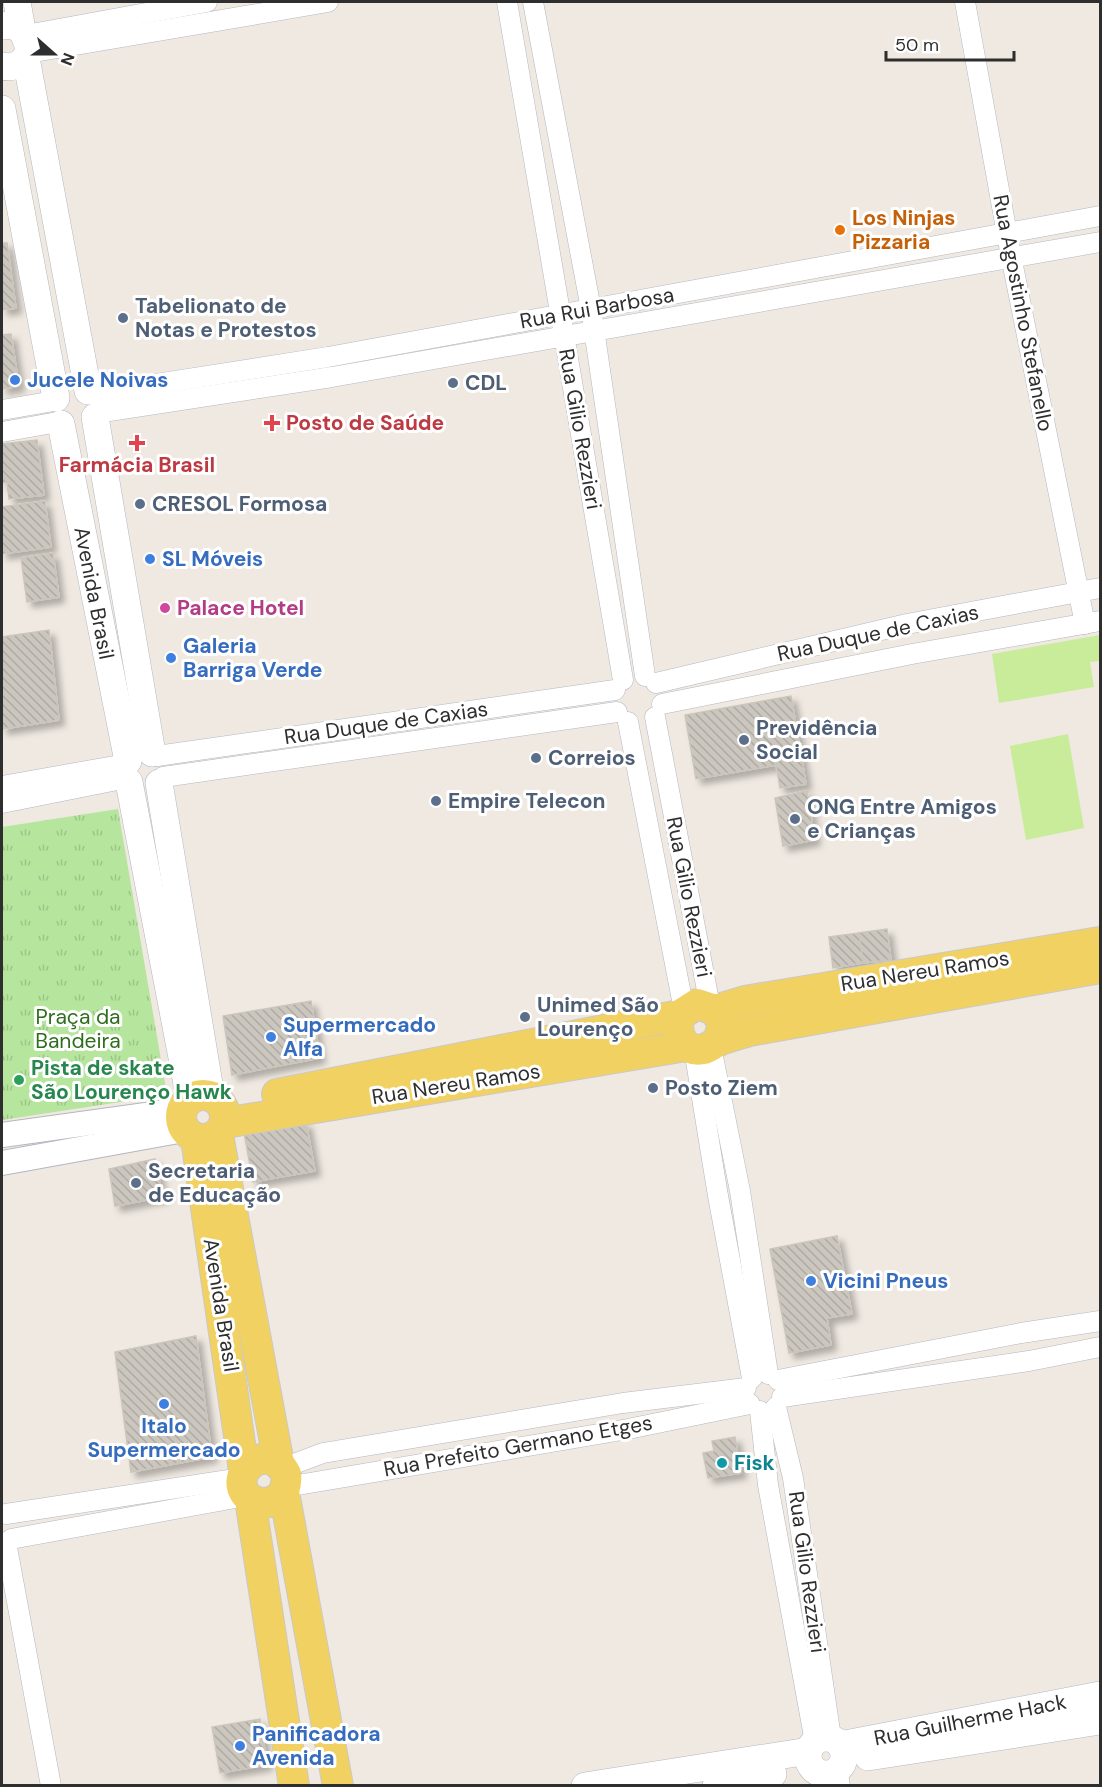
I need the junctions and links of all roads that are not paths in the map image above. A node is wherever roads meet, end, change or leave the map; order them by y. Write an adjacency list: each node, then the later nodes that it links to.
1 (17, 2): 7 (main road, Avenida Brasil)
2 (207, 2): 7 (street)
3 (328, 2): 7 (street)
4 (507, 2): 14 (street, Rua Gilio Rezzieri)
5 (533, 2): 13 (street, Rua Gilio Rezzieri)
6 (965, 2): 10 (street, Rua Agostinho Stefanello)
7 (18, 45): 19 (main road, Avenida Brasil)
8 (2, 109): 21 (main road, Avenida Brasil)
9 (1101, 216): 10 (street, Rua Rui Barbosa)
10 (1007, 233): 12 (street, Rua Agostinho Stefanello); 13 (street, Rua Rui Barbosa)
11 (1101, 242): 12 (street, Rua Rui Barbosa)
12 (1011, 256): 15 (street, Rua Rui Barbosa); 24 (street, Rua Agostinho Stefanello)
13 (591, 309): 14 (street, Rua Rui Barbosa); 15 (street, Rua Gilio Rezzieri)
14 (560, 314): 16 (street, Rua Gilio Rezzieri); 17 (street, Rua Rui Barbosa)
15 (595, 330): 16 (street, Rua Rui Barbosa); 28 (street, Rua Gilio Rezzieri)
16 (564, 336): 18 (street, Rua Rui Barbosa); 29 (street, Rua Gilio Rezzieri)
17 (328, 357): 18 (street); 19 (street, Rua Rui Barbosa)
18 (332, 377): 19 (street, Rua Rui Barbosa)
19 (93, 404): 21 (main road); 21 (main road); 32 (main road, Avenida Brasil)
20 (2, 410): 21 (street)
21 (57, 411): 22 (street); 32 (main road, Avenida Brasil)
22 (2, 432)
23 (1101, 588): 24 (street, Rua Duque de Caxias)
24 (1079, 591): 25 (street, Rua Agostinho Stefanello); 26 (street, Rua Duque de Caxias)
25 (1093, 622): 27 (street, Rua Duque de Caxias)
26 (907, 624): 27 (street); 28 (street, Rua Duque de Caxias)
27 (912, 654): 30 (street, Rua Duque de Caxias)
28 (650, 680): 29 (street); 30 (street)
29 (619, 685): 31 (street); 32 (street, Rua Duque de Caxias)
30 (658, 711): 31 (street); 37 (street, Rua Gilio Rezzieri)
31 (622, 717): 32 (street, Rua Duque de Caxias); 37 (street, Rua Gilio Rezzieri)
32 (143, 769): 33 (street, Rua Duque de Caxias); 34 (street, Rua Duque de Caxias); 39 (main road, Avenida Brasil)
33 (2, 786)
34 (2, 803)
35 (1101, 942): 37 (main road, Rua Nereu Ramos)
36 (1101, 968): 38 (main road, Rua Nereu Ramos)
37 (697, 1010): 38 (main road); 38 (main road); 39 (main road, Rua Nereu Ramos)
38 (702, 1046): 39 (main road, Rua Nereu Ramos); 48 (street, Rua Gilio Rezzieri)
39 (203, 1117): 40 (street, Rua Nereu Ramos); 42 (street, Rua Nereu Ramos); 51 (main road, Avenida Brasil); 54 (main road, Avenida Brasil)
40 (42, 1129): 41 (street, Rua Nereu Ramos); 42 (street)
41 (2, 1136)
42 (45, 1156): 43 (street, Rua Nereu Ramos)
43 (2, 1163)
44 (1101, 1321): 45 (street, Rua Prefeito Germano Etges)
45 (1021, 1333): 47 (street); 48 (street, Rua Prefeito Germano Etges)
46 (1101, 1347): 47 (street, Rua Prefeito Germano Etges)
47 (1029, 1361): 48 (street, Rua Prefeito Germano Etges)
48 (764, 1392): 49 (street, Rua Prefeito Germano Etges); 50 (street, Rua Prefeito Germano Etges); 52 (street, Rua Gilio Rezzieri); 53 (street, Rua Gilio Rezzieri)
49 (623, 1403): 50 (street); 51 (street, Rua Prefeito Germano Etges)
50 (628, 1429): 51 (street, Rua Prefeito Germano Etges)
51 (283, 1478): 54 (main road); 54 (main road); 62 (main road, Avenida Brasil)
52 (793, 1478): 53 (street); 59 (street, Rua Gilio Rezzieri)
53 (768, 1485): 59 (street, Rua Gilio Rezzieri)
54 (245, 1486): 55 (street); 56 (street); 61 (main road, Avenida Brasil)
55 (4, 1514): 56 (street)
56 (6, 1541): 60 (street)
57 (1101, 1695): 59 (main road, Rua Guilherme Hack)
58 (1101, 1721): 59 (main road, Rua Guilherme Hack)
59 (827, 1762): 63 (main road, Rua Guilherme Hack); 64 (main road, Rua Guilherme Hack)
60 (51, 1785)
61 (294, 1785)
62 (338, 1785)
63 (585, 1785)
64 (716, 1785)

